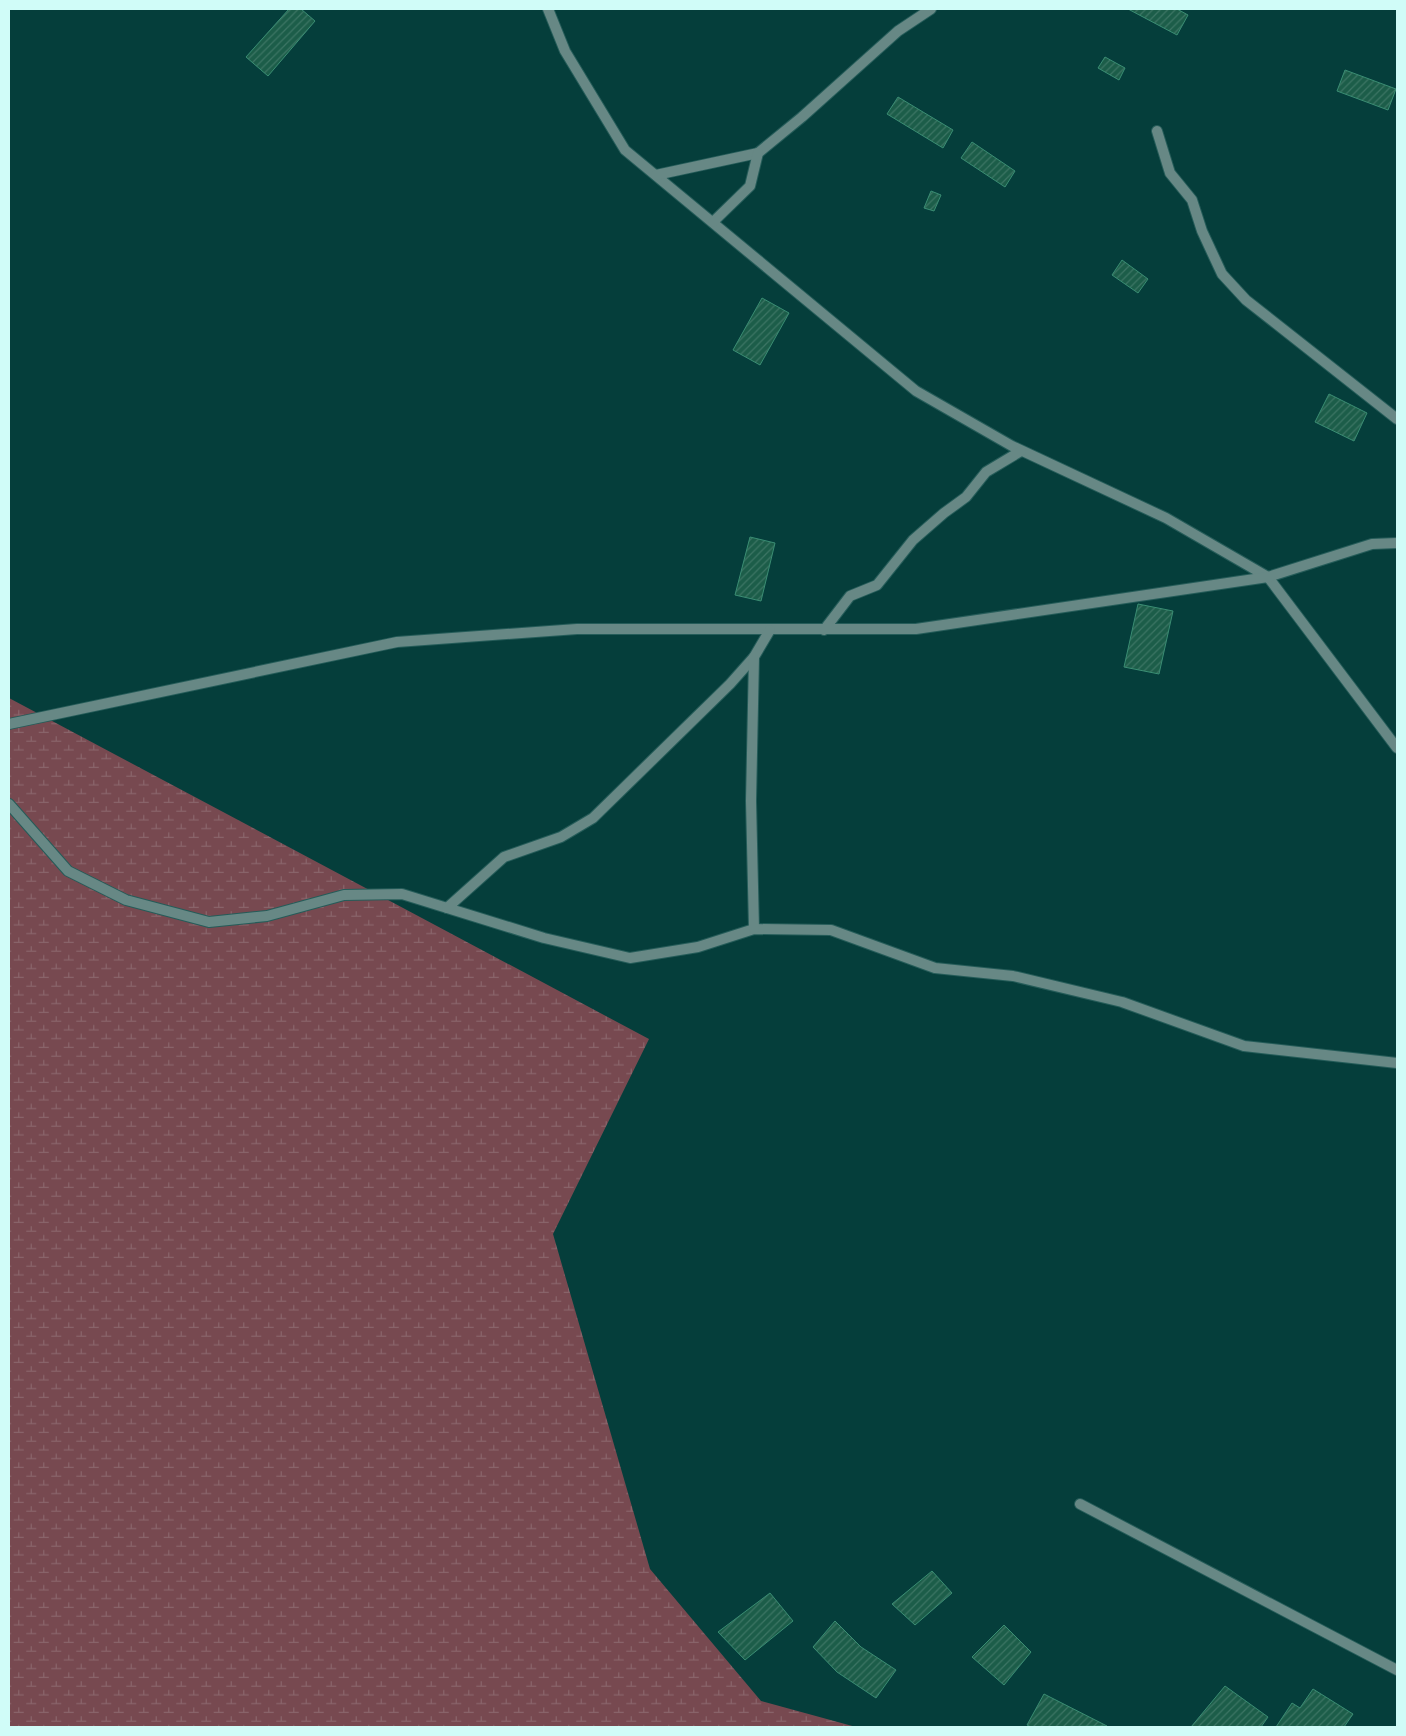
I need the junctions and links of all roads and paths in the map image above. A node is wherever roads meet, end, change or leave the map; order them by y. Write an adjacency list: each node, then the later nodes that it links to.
1 (548, 9): 5 (street)
2 (931, 9): 4 (street)
3 (1157, 131): 7 (street)
4 (758, 153): 5 (street); 6 (street)
5 (656, 175): 6 (street)
6 (713, 222): 8 (street)
7 (1397, 419)
8 (1021, 451): 10 (street); 12 (street)
9 (1397, 543): 10 (street)
10 (1268, 577): 12 (street); 15 (street)
11 (770, 630): 12 (street); 13 (street); 14 (street)
12 (824, 630)
13 (754, 657): 17 (street); 18 (street)
14 (9, 724)
15 (1397, 748)
16 (9, 804): 17 (street)
17 (447, 908): 18 (street)
18 (754, 928): 19 (street)
19 (1397, 1062)
20 (1080, 1504): 21 (street)
21 (1397, 1670)

